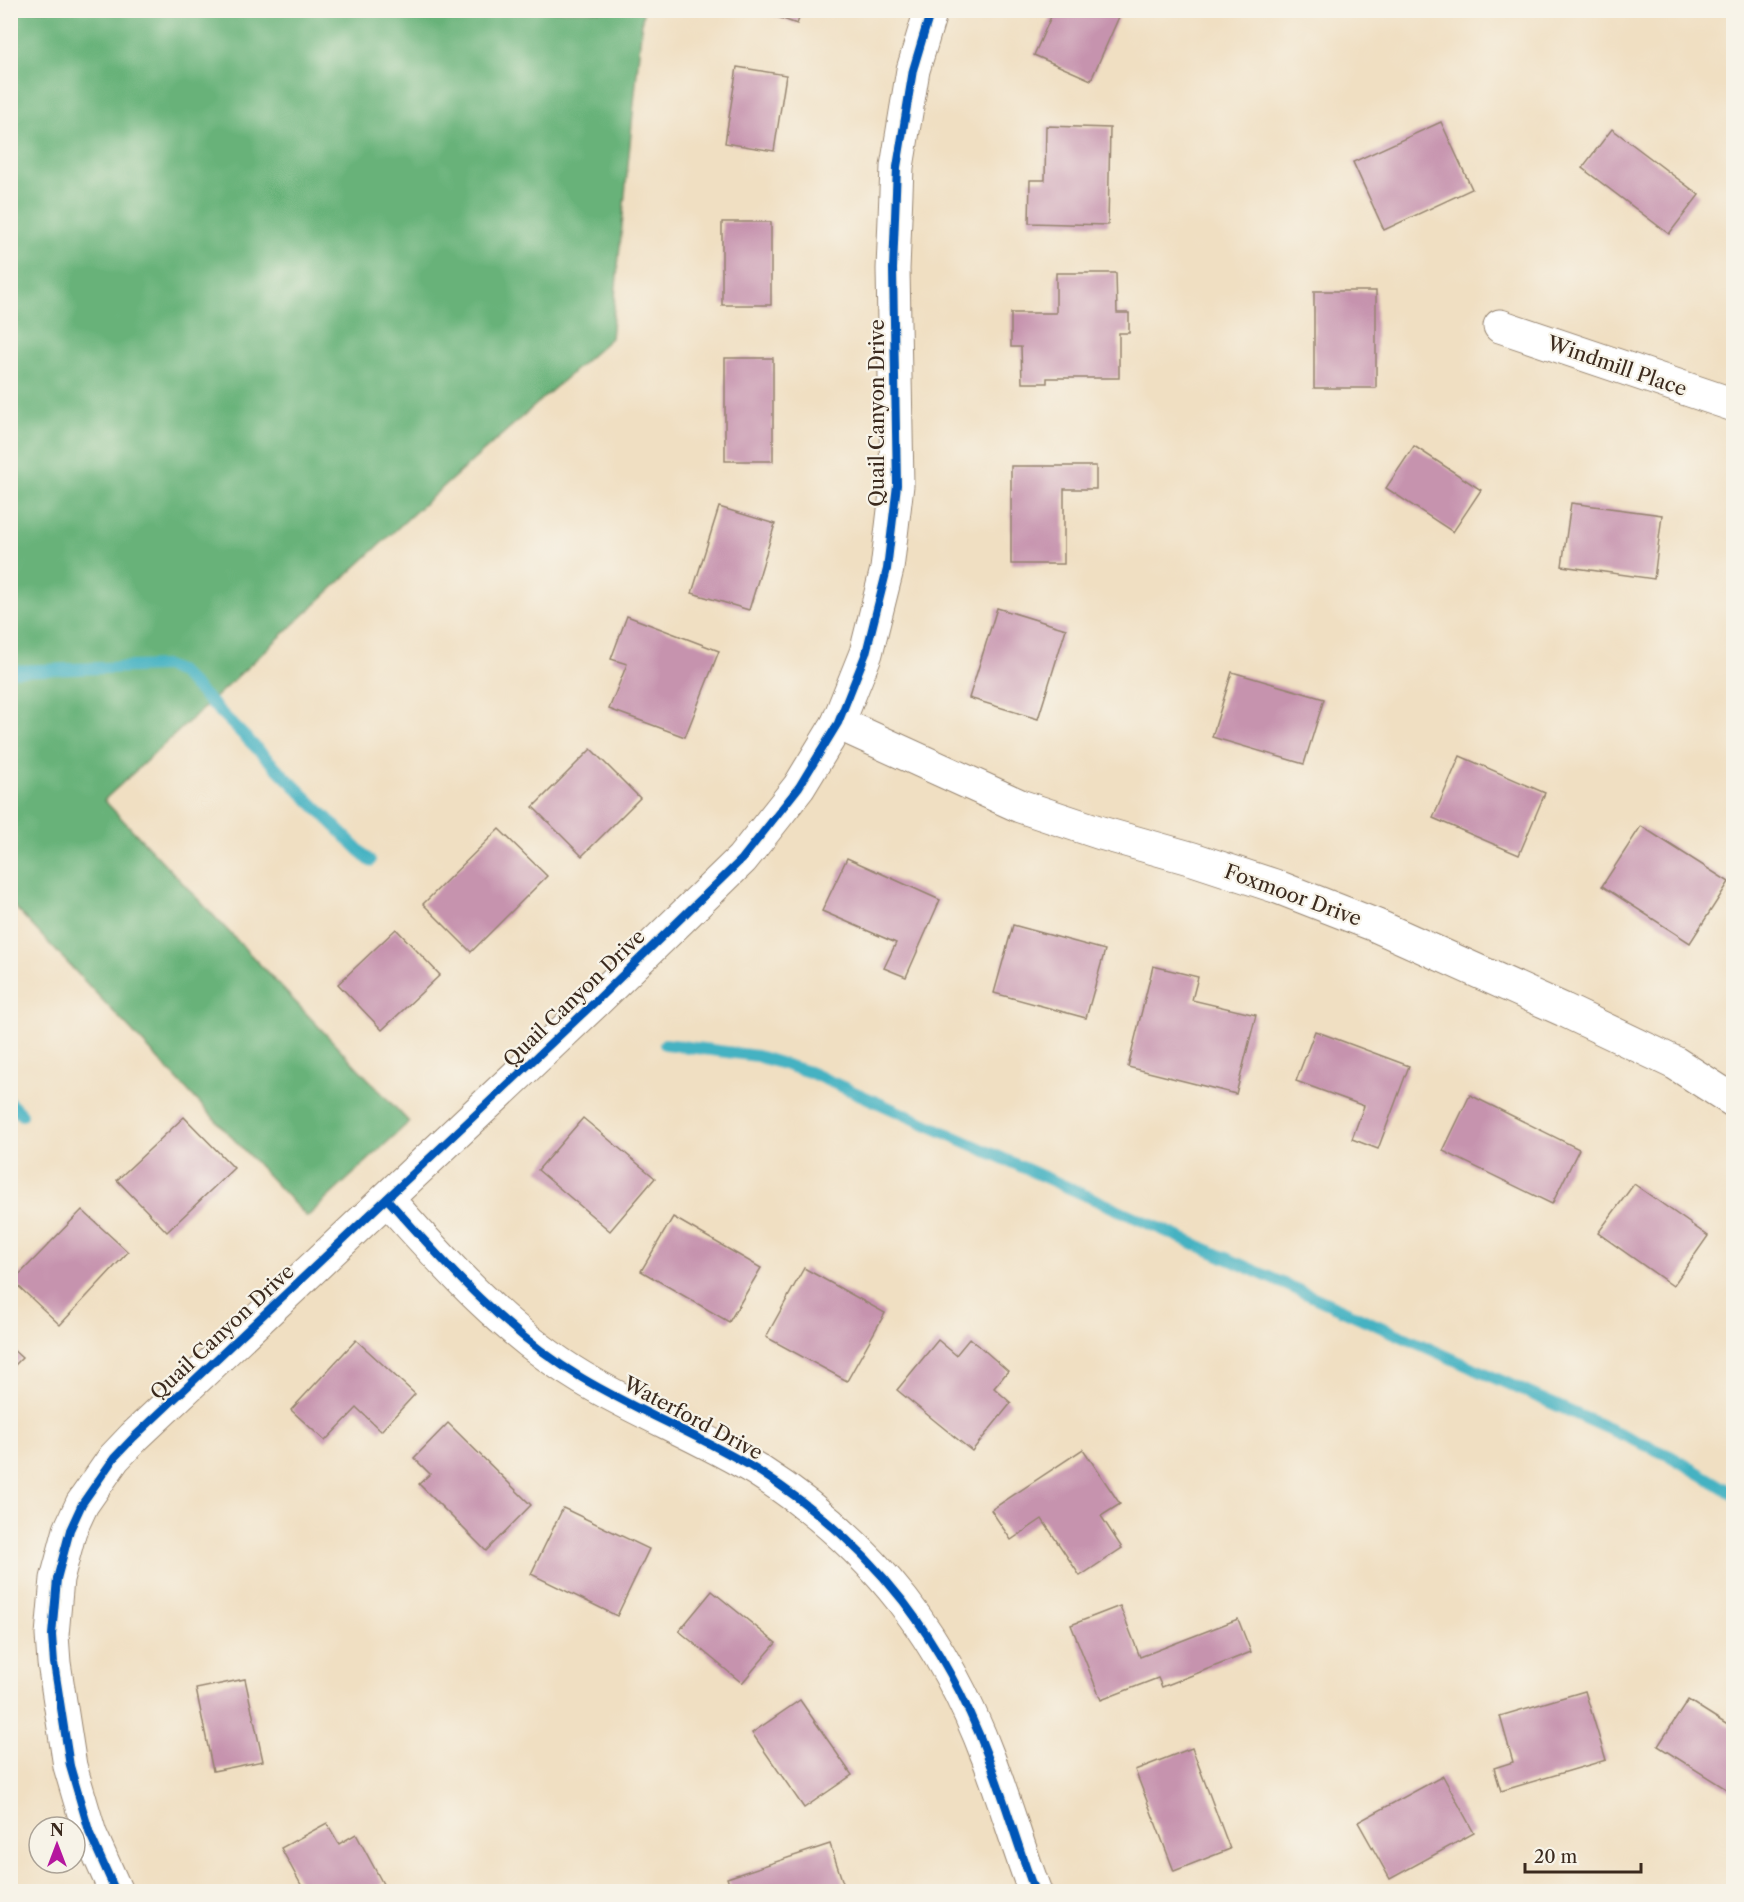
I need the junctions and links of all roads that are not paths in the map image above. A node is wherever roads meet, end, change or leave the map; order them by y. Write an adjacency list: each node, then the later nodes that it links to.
1 (931, 10): 4 (street, Quail Canyon Drive)
2 (1500, 326): 3 (street, Windmill Place)
3 (1734, 405)
4 (838, 723): 5 (street, Foxmoor Drive); 6 (street, Quail Canyon Drive)
5 (1734, 1101)
6 (387, 1199): 7 (street, Quail Canyon Drive); 8 (street, Waterford Drive)
7 (117, 1892)
8 (1035, 1892)

